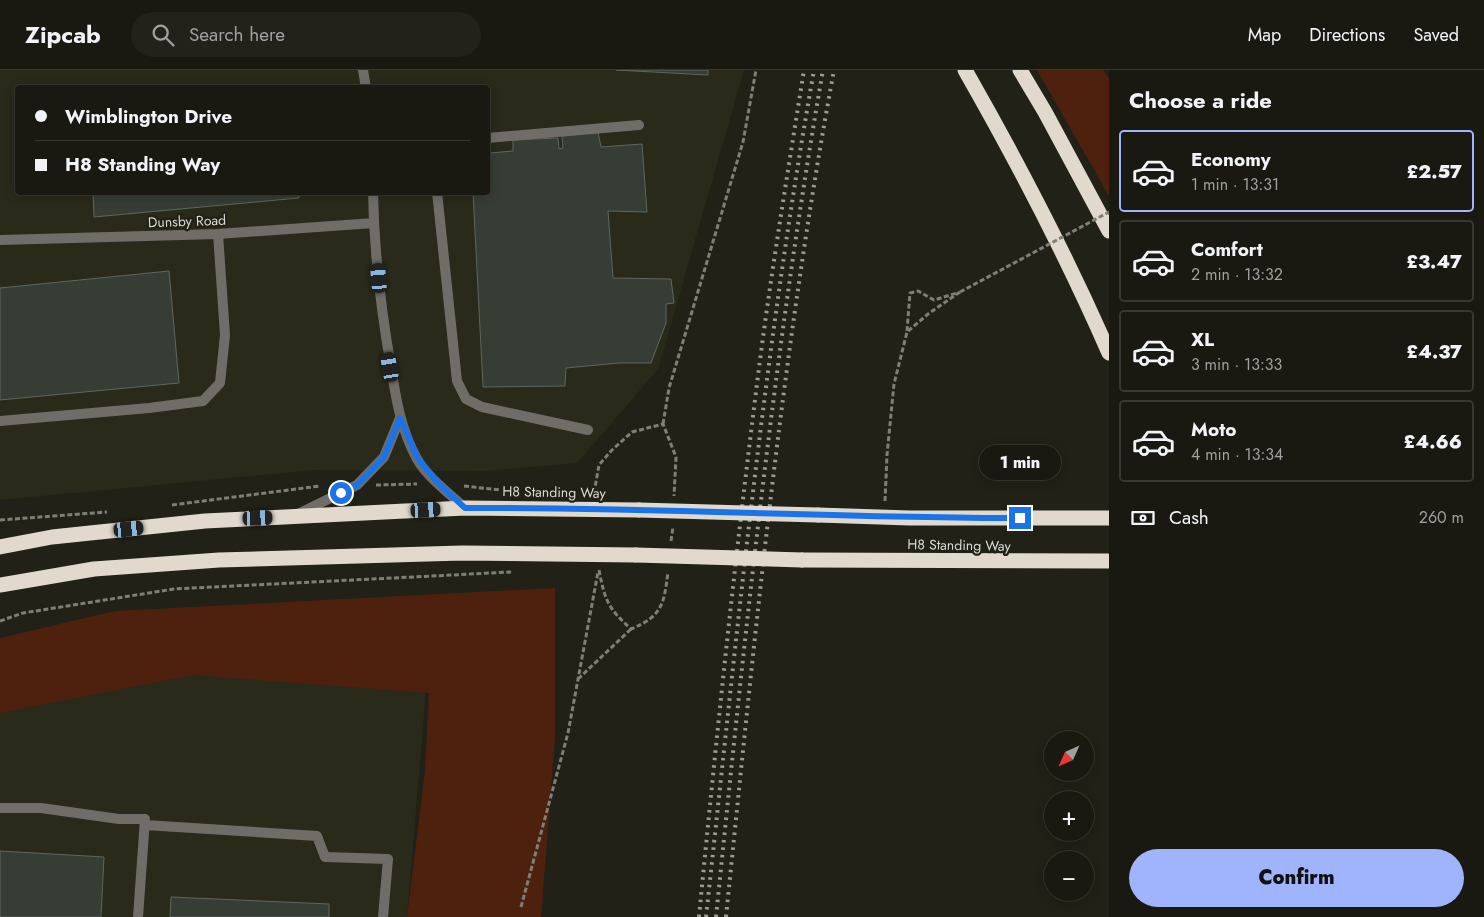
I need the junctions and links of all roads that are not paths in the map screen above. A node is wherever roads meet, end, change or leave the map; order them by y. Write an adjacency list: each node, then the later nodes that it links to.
1 (363, 70): 4 (street)
2 (965, 70): 13 (highway)
3 (1020, 70): 10 (highway)
4 (366, 85)
5 (640, 125): 6 (street)
6 (490, 138)
7 (373, 195): 9 (street)
8 (437, 195): 16 (street)
9 (374, 223): 11 (street, Dunsby Road); 14 (street)
10 (1109, 231)
11 (218, 234): 12 (street, Dunsby Road); 15 (street)
12 (0, 240)
13 (1109, 353)
14 (400, 418): 17 (street); 18 (street)
15 (0, 421)
16 (588, 430)
17 (465, 508): 18 (highway, H8 Standing Way); 19 (highway, H8 Standing Way, bridge)
18 (293, 517): 20 (highway, H8 Standing Way)
19 (1109, 518)
20 (0, 547)
21 (1109, 561): 22 (highway, H8 Standing Way, bridge)
22 (0, 585)
23 (0, 808): 24 (street)
24 (144, 825): 25 (street); 26 (street)
25 (138, 917)
26 (382, 917)

